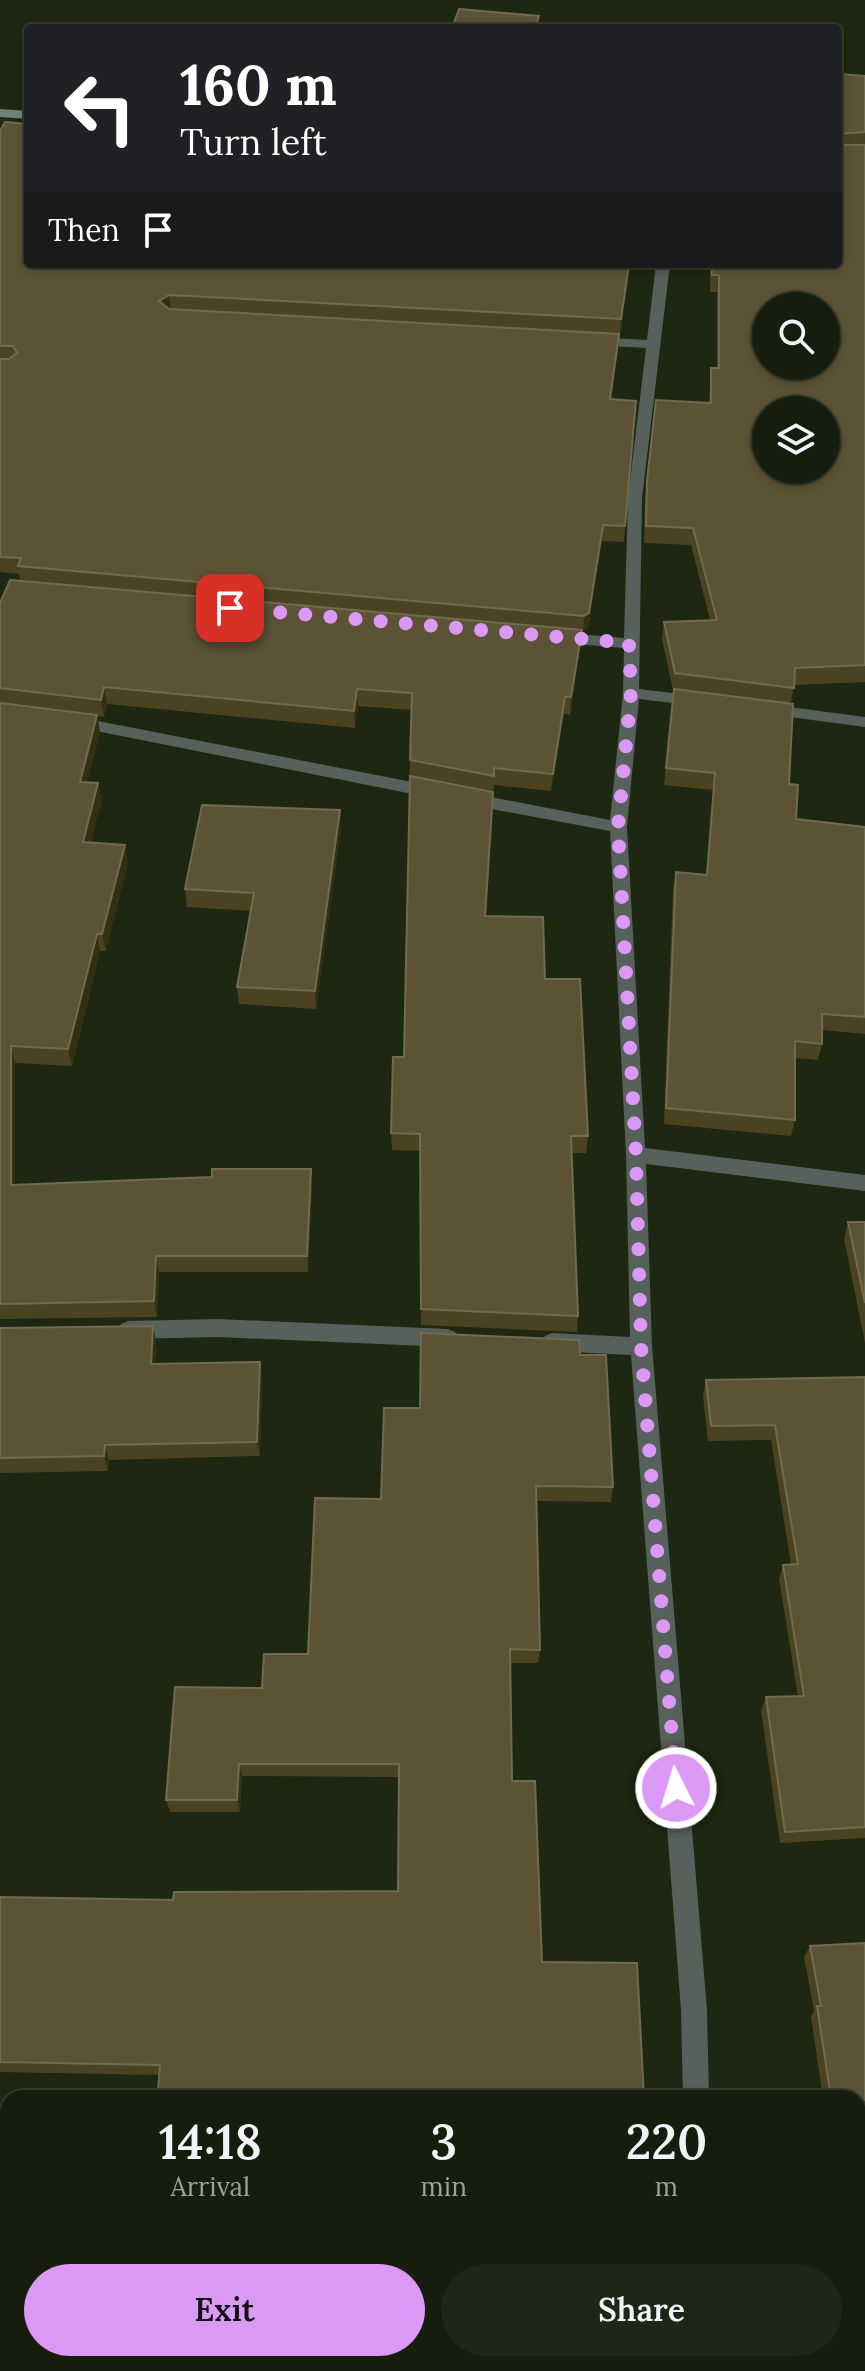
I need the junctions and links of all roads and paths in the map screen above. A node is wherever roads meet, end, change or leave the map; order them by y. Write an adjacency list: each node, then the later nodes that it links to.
1 (0, 113): 2 (main road)
2 (24, 115)
3 (663, 268): 5 (street)
4 (577, 340): 5 (street)
5 (655, 344): 7 (street)
6 (535, 635): 7 (street)
7 (629, 643): 8 (street)
8 (631, 693): 9 (street); 13 (street)
9 (709, 703)
10 (756, 708): 12 (street)
11 (56, 719): 13 (street)
12 (865, 722)
13 (618, 827): 14 (street)
14 (636, 1155): 15 (street); 19 (street)
15 (865, 1183)
16 (109, 1330): 17 (street)
17 (469, 1339)
18 (531, 1341): 19 (street)
19 (641, 1346): 20 (street)
20 (696, 2090)

